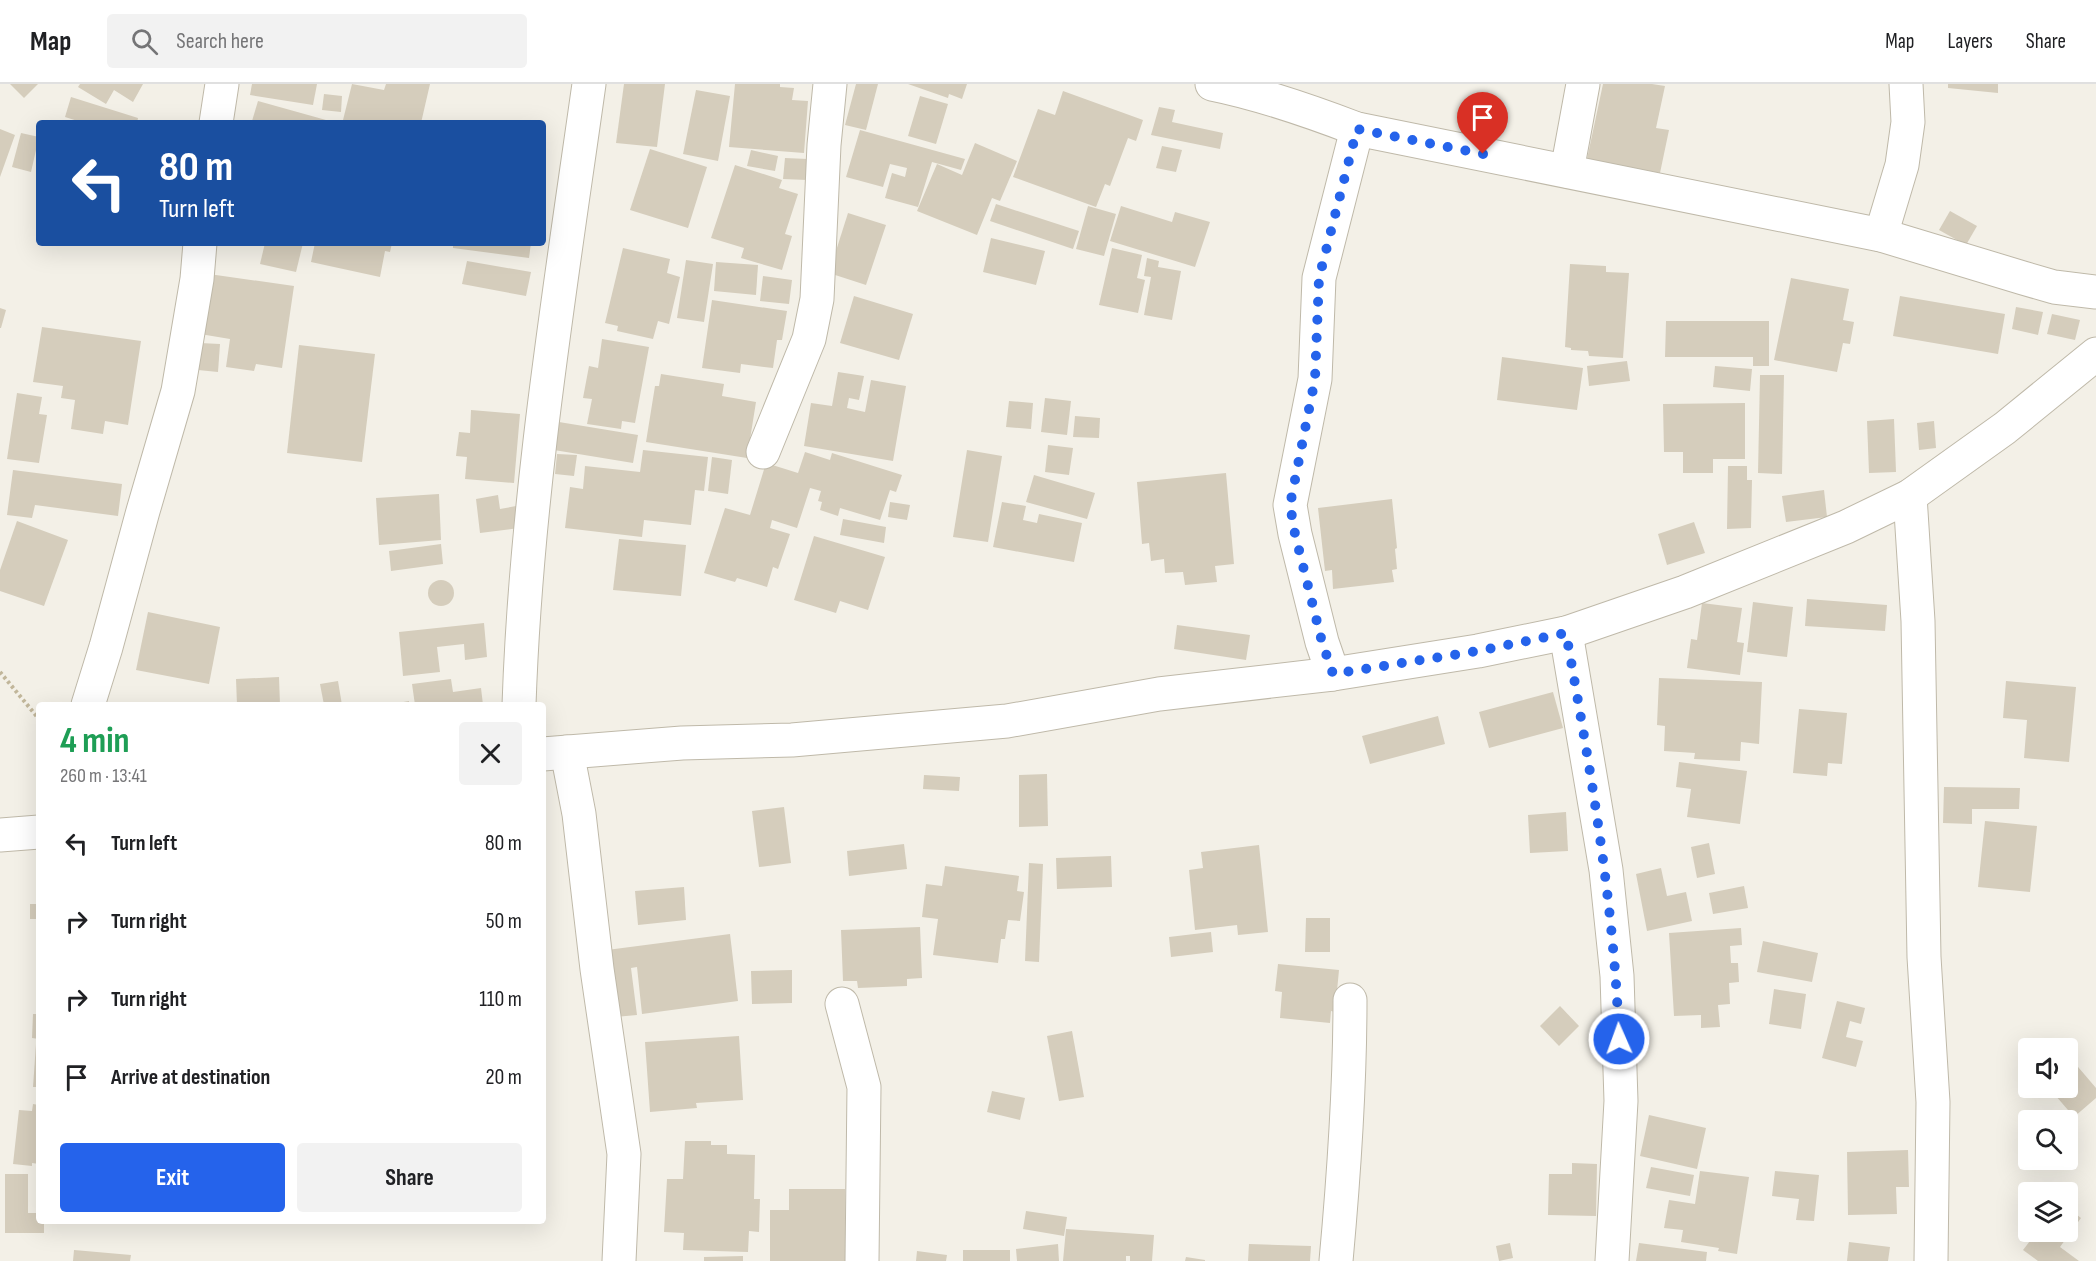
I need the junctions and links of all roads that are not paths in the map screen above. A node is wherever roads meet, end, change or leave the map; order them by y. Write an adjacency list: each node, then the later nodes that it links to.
1 (222, 84): 7 (street)
2 (589, 84): 19 (street)
3 (830, 84): 14 (street)
4 (1212, 84): 8 (street)
5 (1583, 84): 9 (street)
6 (1906, 84): 10 (street)
7 (216, 120)
8 (1357, 129): 9 (street); 17 (street)
9 (1567, 171): 10 (street)
10 (1881, 235): 12 (street)
11 (200, 246): 18 (street)
12 (2096, 292)
13 (2096, 354): 15 (street)
14 (763, 452)
15 (1910, 496): 16 (street); 29 (street)
16 (1566, 633): 17 (street); 28 (street)
17 (1333, 674): 20 (street)
18 (89, 702)
19 (519, 702)
20 (555, 753): 25 (street)
21 (36, 832): 22 (street)
22 (0, 835)
23 (1350, 1000): 27 (street)
24 (842, 1004): 26 (street)
25 (619, 1261)
26 (862, 1261)
27 (1336, 1261)
28 (1612, 1261)
29 (1930, 1261)

